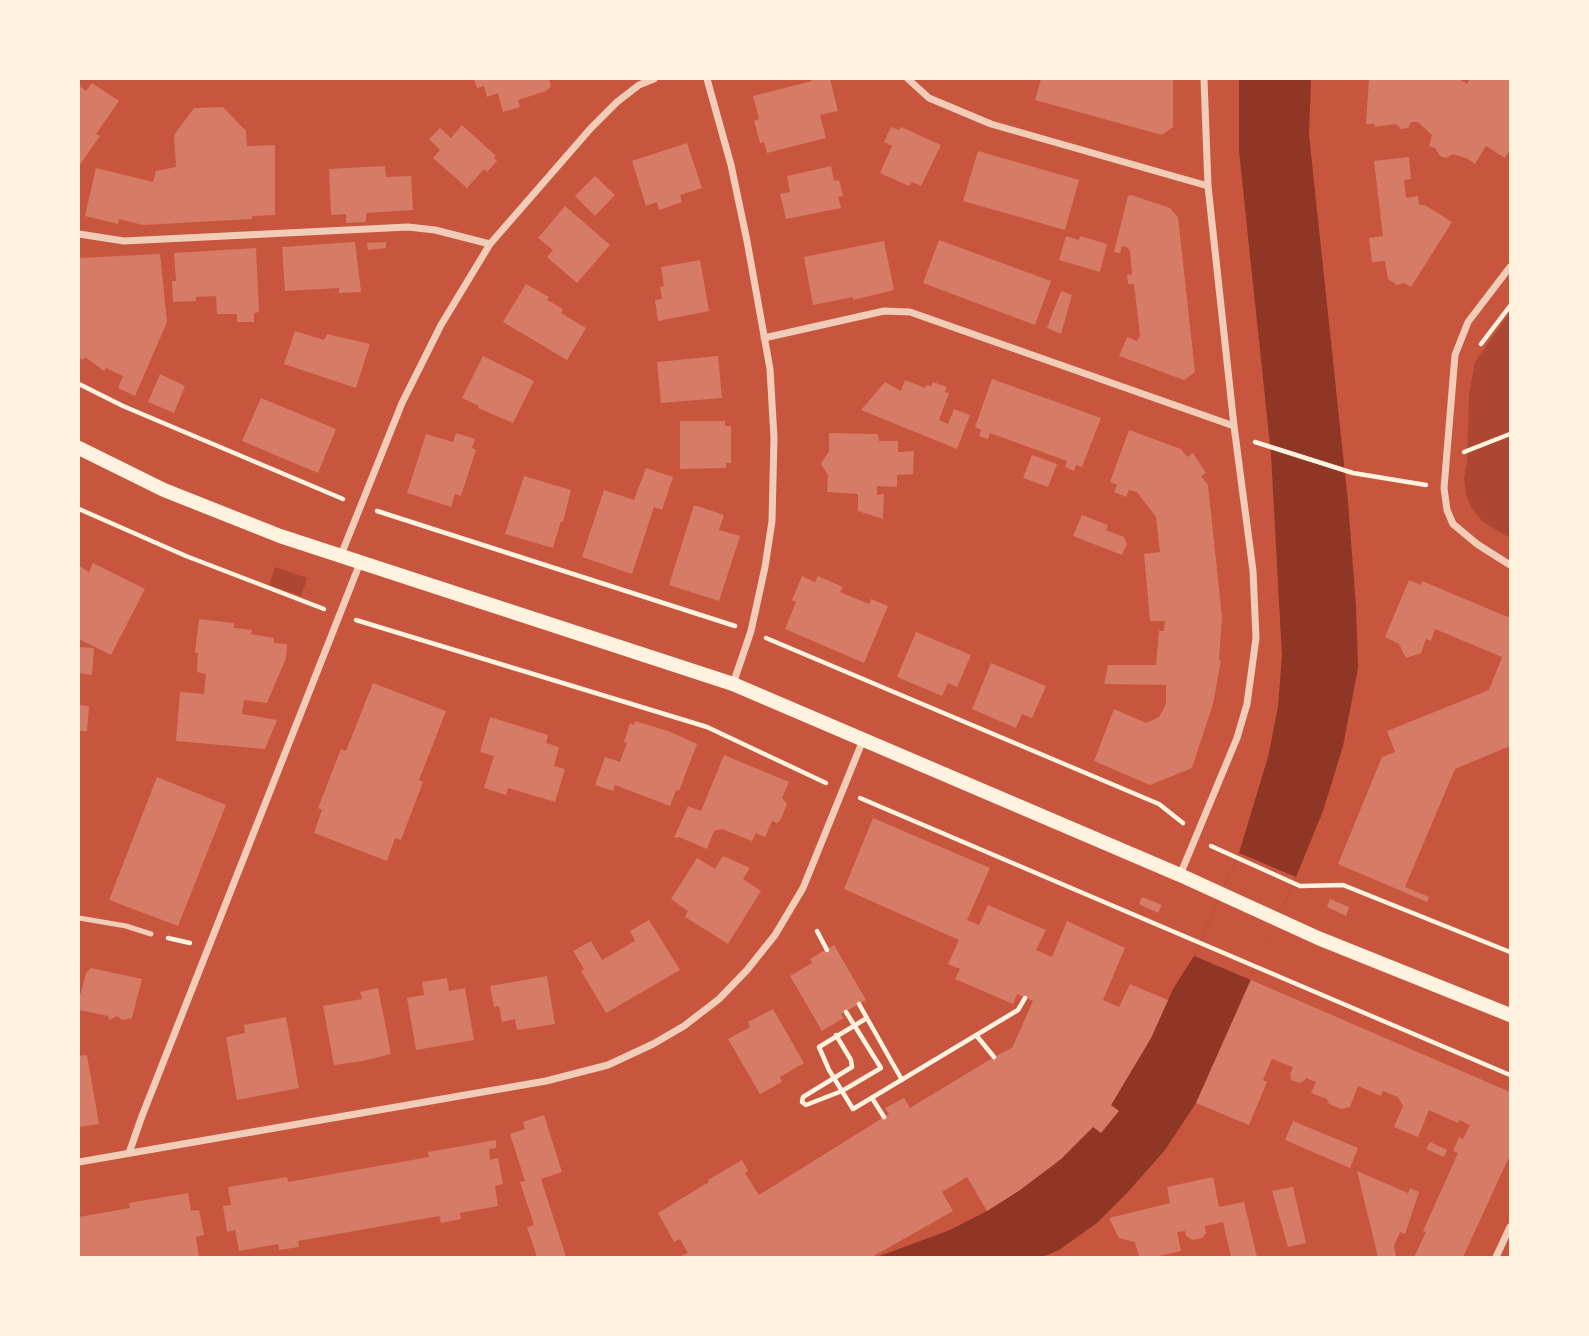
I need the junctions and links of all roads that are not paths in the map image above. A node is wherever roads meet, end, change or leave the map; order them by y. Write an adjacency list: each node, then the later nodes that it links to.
1 (654, 79): 7 (street)
2 (707, 79): 9 (street)
3 (908, 79): 5 (street)
4 (1204, 79): 5 (street)
5 (1208, 186): 10 (street)
6 (79, 234): 7 (street)
7 (490, 244): 12 (street)
8 (1510, 267): 14 (street)
9 (764, 338): 10 (street); 15 (street)
10 (1234, 426): 17 (street)
11 (79, 448): 12 (main road)
12 (340, 556): 13 (main road)
13 (360, 564): 15 (main road); 21 (street)
14 (1510, 565)
15 (733, 684): 16 (main road)
16 (864, 739): 17 (main road); 21 (street)
17 (1180, 875): 20 (main road)
18 (79, 918): 19 (lane)
19 (151, 934)
20 (1510, 1015)
21 (130, 1153): 22 (street)
22 (79, 1162)
23 (1510, 1227): 24 (street)
24 (1496, 1257)

